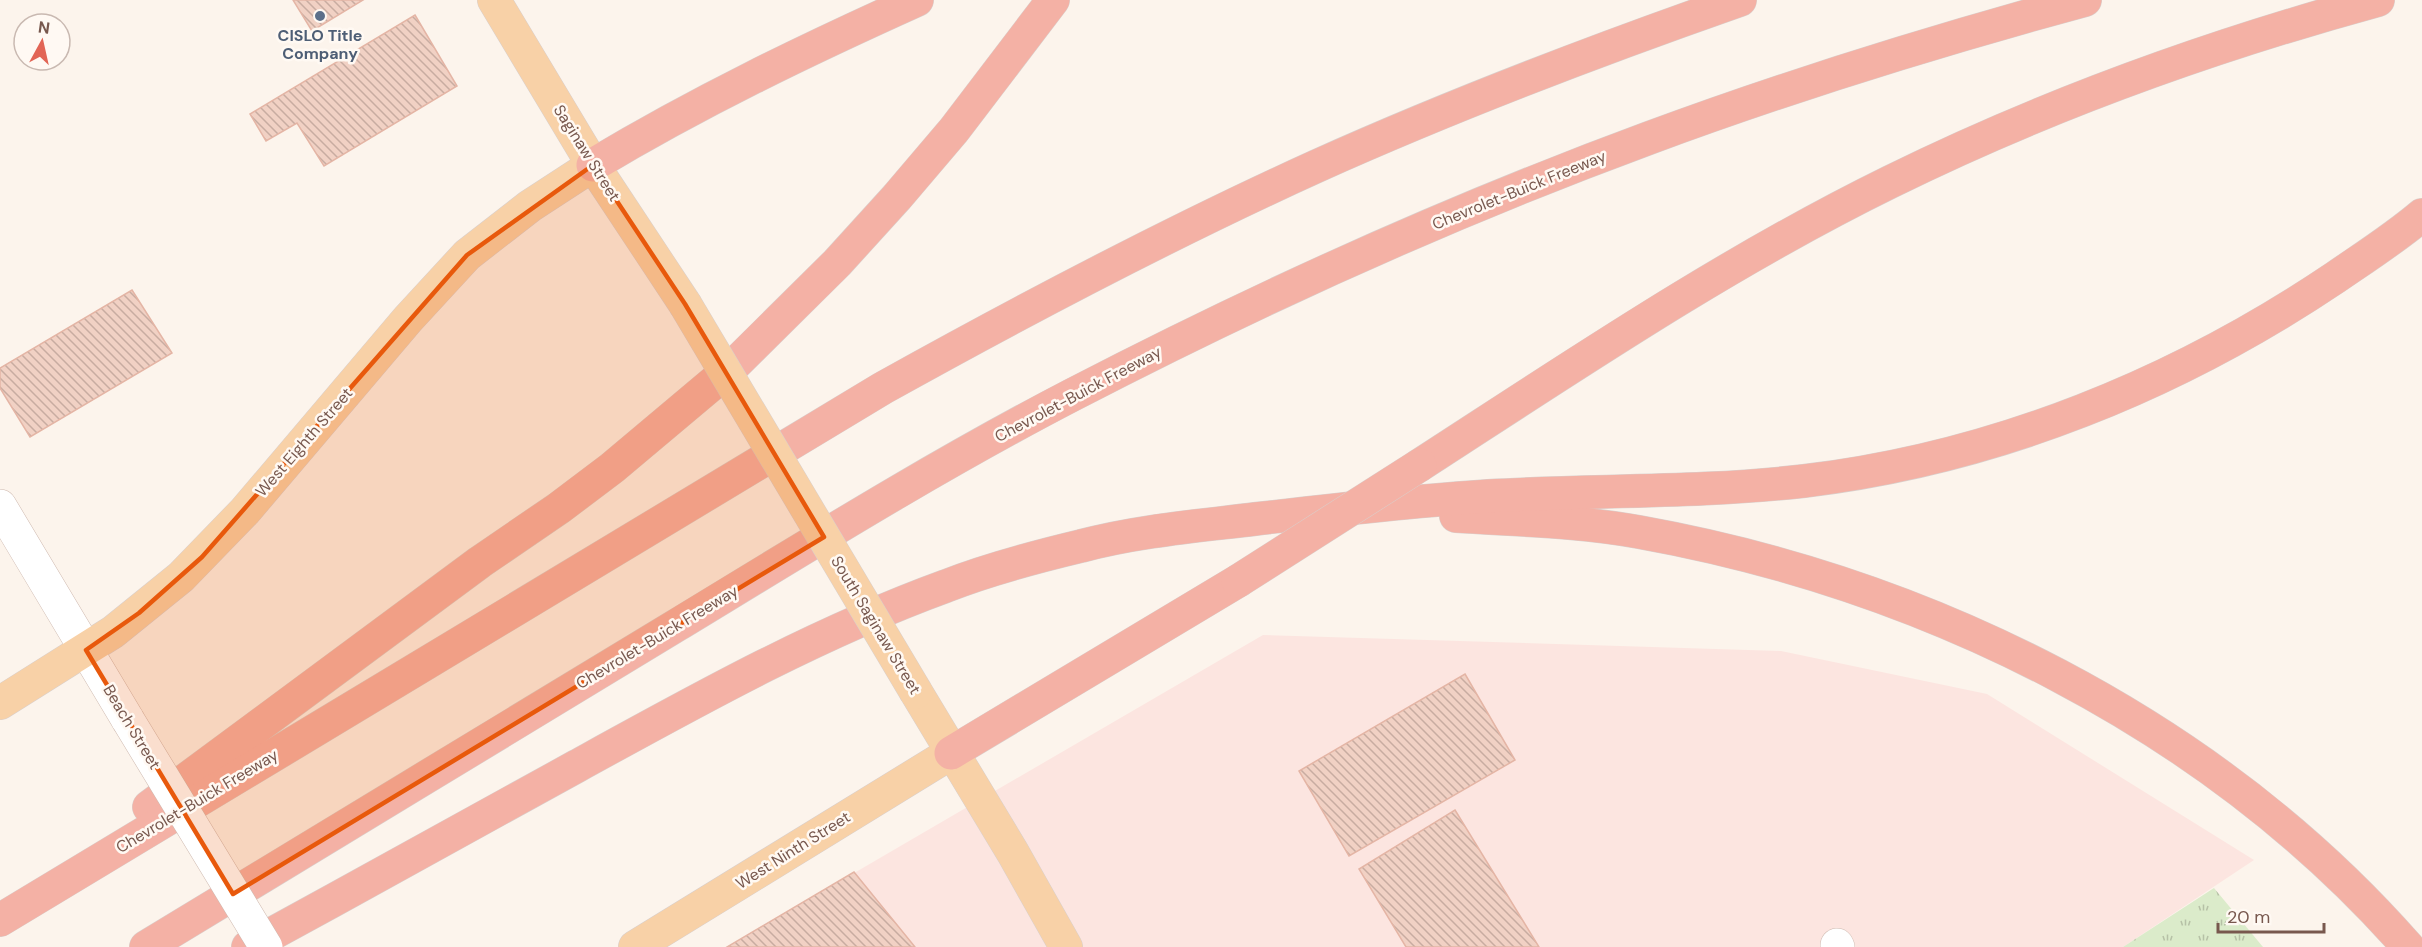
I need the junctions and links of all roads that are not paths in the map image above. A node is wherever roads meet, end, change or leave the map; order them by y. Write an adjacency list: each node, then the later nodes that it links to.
1 (494, 0): 7 (main road, Saginaw Street)
2 (918, 0): 7 (highway)
3 (1053, 0): 15 (highway)
4 (1740, 0): 15 (highway, Chevrolet-Buick Freeway)
5 (2085, 0): 16 (highway, Chevrolet-Buick Freeway)
6 (2378, 0): 14 (highway, bridge)
7 (593, 165): 9 (main road, Saginaw Street); 12 (main road, West Eighth Street)
8 (2422, 216): 11 (highway)
9 (685, 304): 14 (main road, South Saginaw Street, bridge)
10 (0, 506): 12 (street, Beach Street)
11 (1311, 513): 17 (highway); 21 (highway)
12 (86, 650): 13 (main road, West Eighth Street); 18 (street, Beach Street, bridge)
13 (0, 703)
14 (951, 753): 19 (main road, West Ninth Street); 20 (main road, South Saginaw Street)
15 (0, 918)
16 (146, 947)
17 (248, 947)
18 (266, 947)
19 (635, 947)
20 (1066, 947)
21 (2408, 947)

